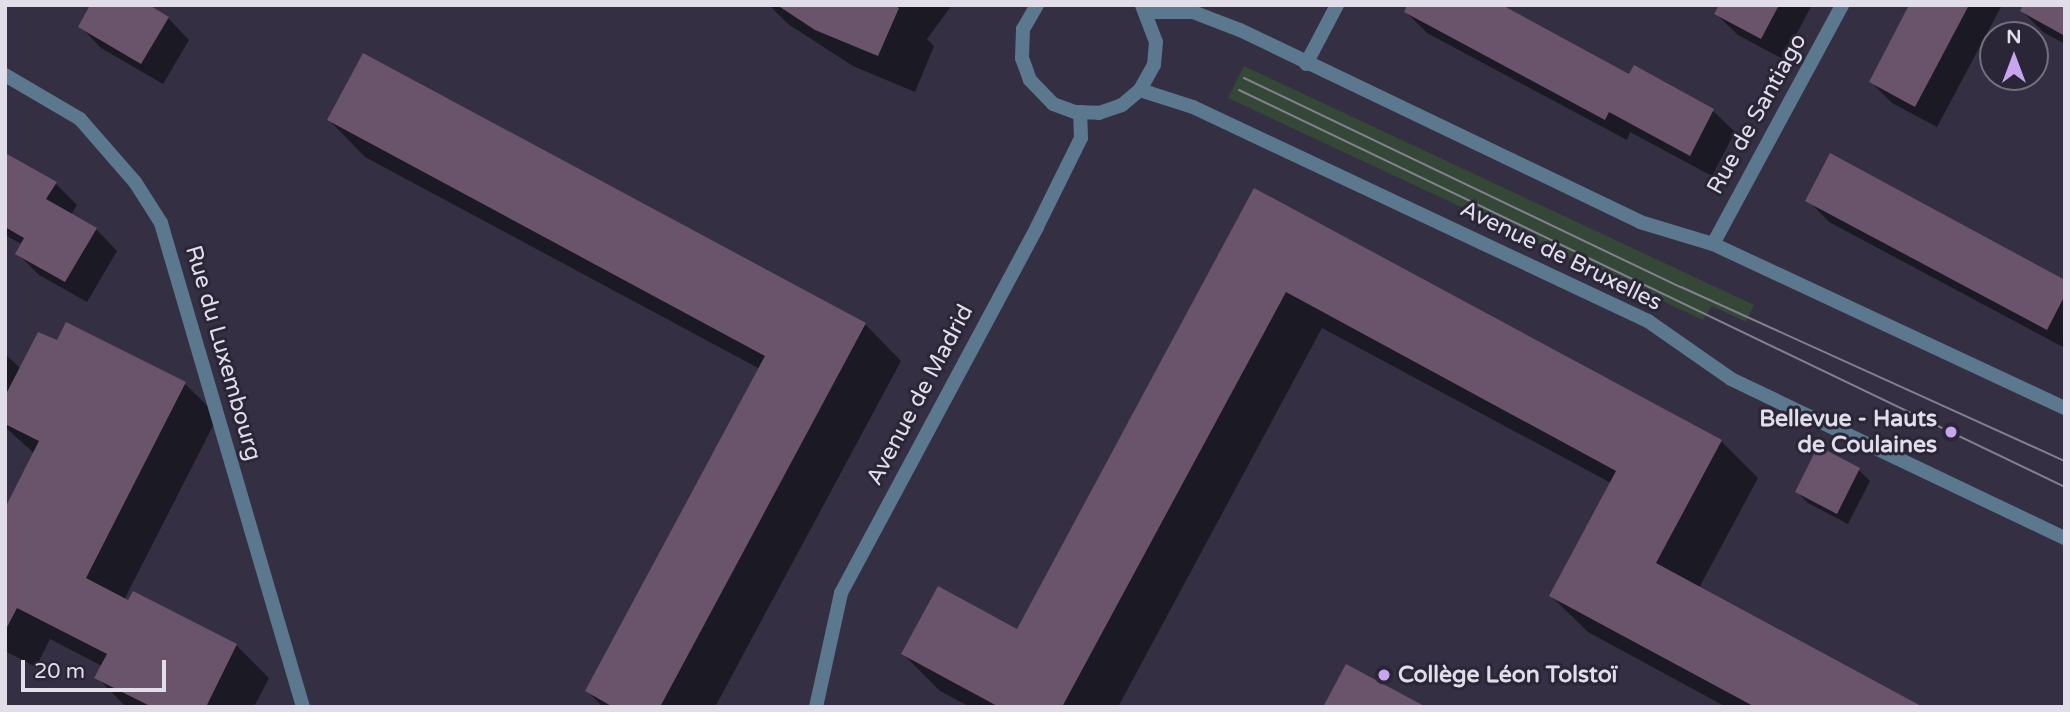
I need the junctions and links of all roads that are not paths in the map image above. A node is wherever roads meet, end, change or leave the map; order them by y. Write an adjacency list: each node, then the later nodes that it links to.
1 (1037, 5): 8 (street)
2 (1337, 5): 5 (street)
3 (1842, 5): 9 (street, Rue de Santiago)
4 (1144, 9): 5 (street); 7 (street)
5 (1306, 64): 9 (street)
6 (5, 75): 12 (street, Rue du Luxembourg)
7 (1140, 90): 8 (street); 11 (street, Avenue de Bruxelles)
8 (1080, 112): 13 (street, Avenue de Madrid)
9 (1713, 244): 10 (street)
10 (2065, 408)
11 (2065, 538)
12 (303, 707)
13 (816, 707)

